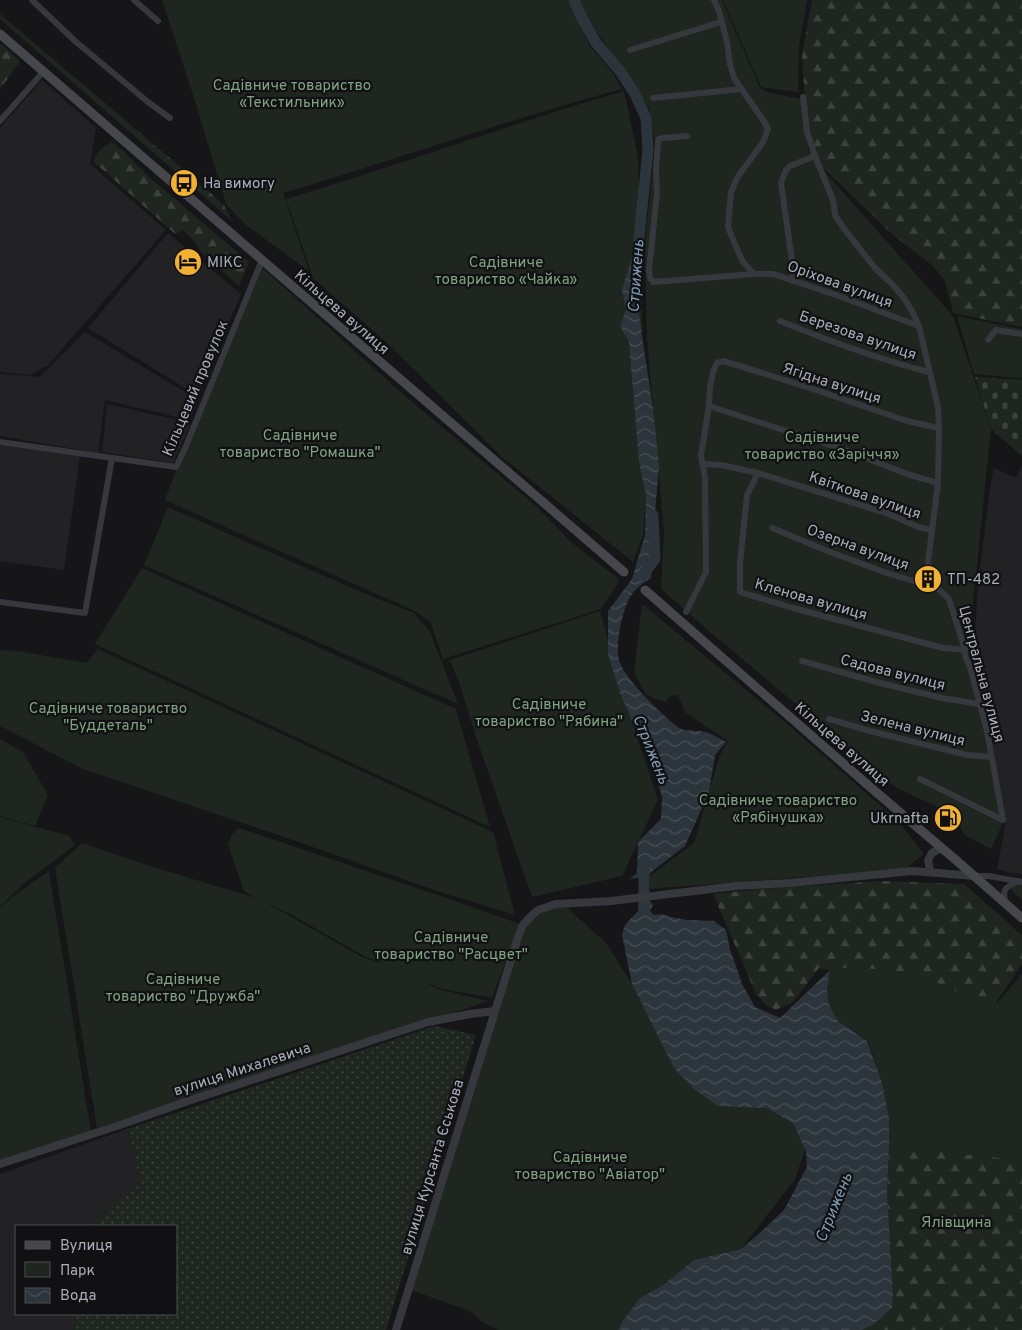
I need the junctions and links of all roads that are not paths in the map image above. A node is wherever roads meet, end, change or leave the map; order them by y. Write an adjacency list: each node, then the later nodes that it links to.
1 (32, 0): 12 (street)
2 (134, 0): 4 (street)
3 (714, 0): 5 (street)
4 (158, 21)
5 (721, 22): 7 (street); 9 (street)
6 (0, 34): 8 (main road, Кільцева вулиця)
7 (630, 50)
8 (43, 72): 13 (street); 16 (main road, Кільцева вулиця)
9 (742, 89): 11 (street); 17 (street)
10 (803, 97): 15 (street, Центральна вулиця)
11 (653, 98)
12 (170, 118)
13 (0, 120)
14 (687, 136): 17 (street, Оріхова вулиця)
15 (815, 156): 18 (street); 20 (street, Центральна вулиця)
16 (262, 260): 27 (street, Кільцевий провулок); 33 (main road, Кільцева вулиця)
17 (754, 274): 18 (street, Оріхова вулиця)
18 (793, 281): 20 (street, Оріхова вулиця)
19 (780, 321): 23 (street, Березова вулиця)
20 (919, 326): 23 (street, Центральна вулиця)
21 (1022, 334): 22 (street)
22 (988, 340)
23 (929, 372): 25 (street, Центральна вулиця)
24 (709, 406): 25 (street, Ягідна вулиця); 28 (street); 30 (street)
25 (939, 428): 30 (street, Центральна вулиця)
26 (0, 442): 27 (street, Кільцевий провулок)
27 (112, 458): 36 (street)
28 (703, 464): 29 (street, Квіткова вулиця); 37 (street)
29 (758, 473): 32 (street, Квіткова вулиця); 38 (street, Кленова вулиця)
30 (938, 482): 32 (street, Центральна вулиця)
31 (772, 528): 34 (street, Озерна вулиця)
32 (932, 530): 34 (street, Центральна вулиця)
33 (624, 572)
34 (936, 587): 38 (street, Центральна вулиця)
35 (645, 590): 44 (main road, Кільцева вулиця)
36 (0, 602)
37 (686, 612)
38 (965, 650): 40 (street, Центральна вулиця)
39 (802, 661): 40 (street, Садова вулиця)
40 (979, 704): 42 (street, Центральна вулиця)
41 (829, 719): 42 (street, Зелена вулиця)
42 (991, 757): 43 (street, Центральна вулиця)
43 (920, 778)
44 (942, 848): 45 (street); 48 (main road, Кільцева вулиця)
45 (928, 860): 46 (street); 47 (street)
46 (913, 871): 47 (street, вулиця Курсанта Єськова); 52 (street, вулиця Курсанта Єськова)
47 (931, 872): 48 (street, вулиця Курсанта Єськова)
48 (974, 876): 49 (street); 50 (main road, Кільцева вулиця)
49 (1021, 881): 50 (street)
50 (1010, 908): 51 (main road, Кільцева вулиця)
51 (1022, 918)
52 (494, 1011): 53 (street, вулиця Михалевича); 54 (street, вулиця Курсанта Єськова)
53 (0, 1164)
54 (396, 1330)

